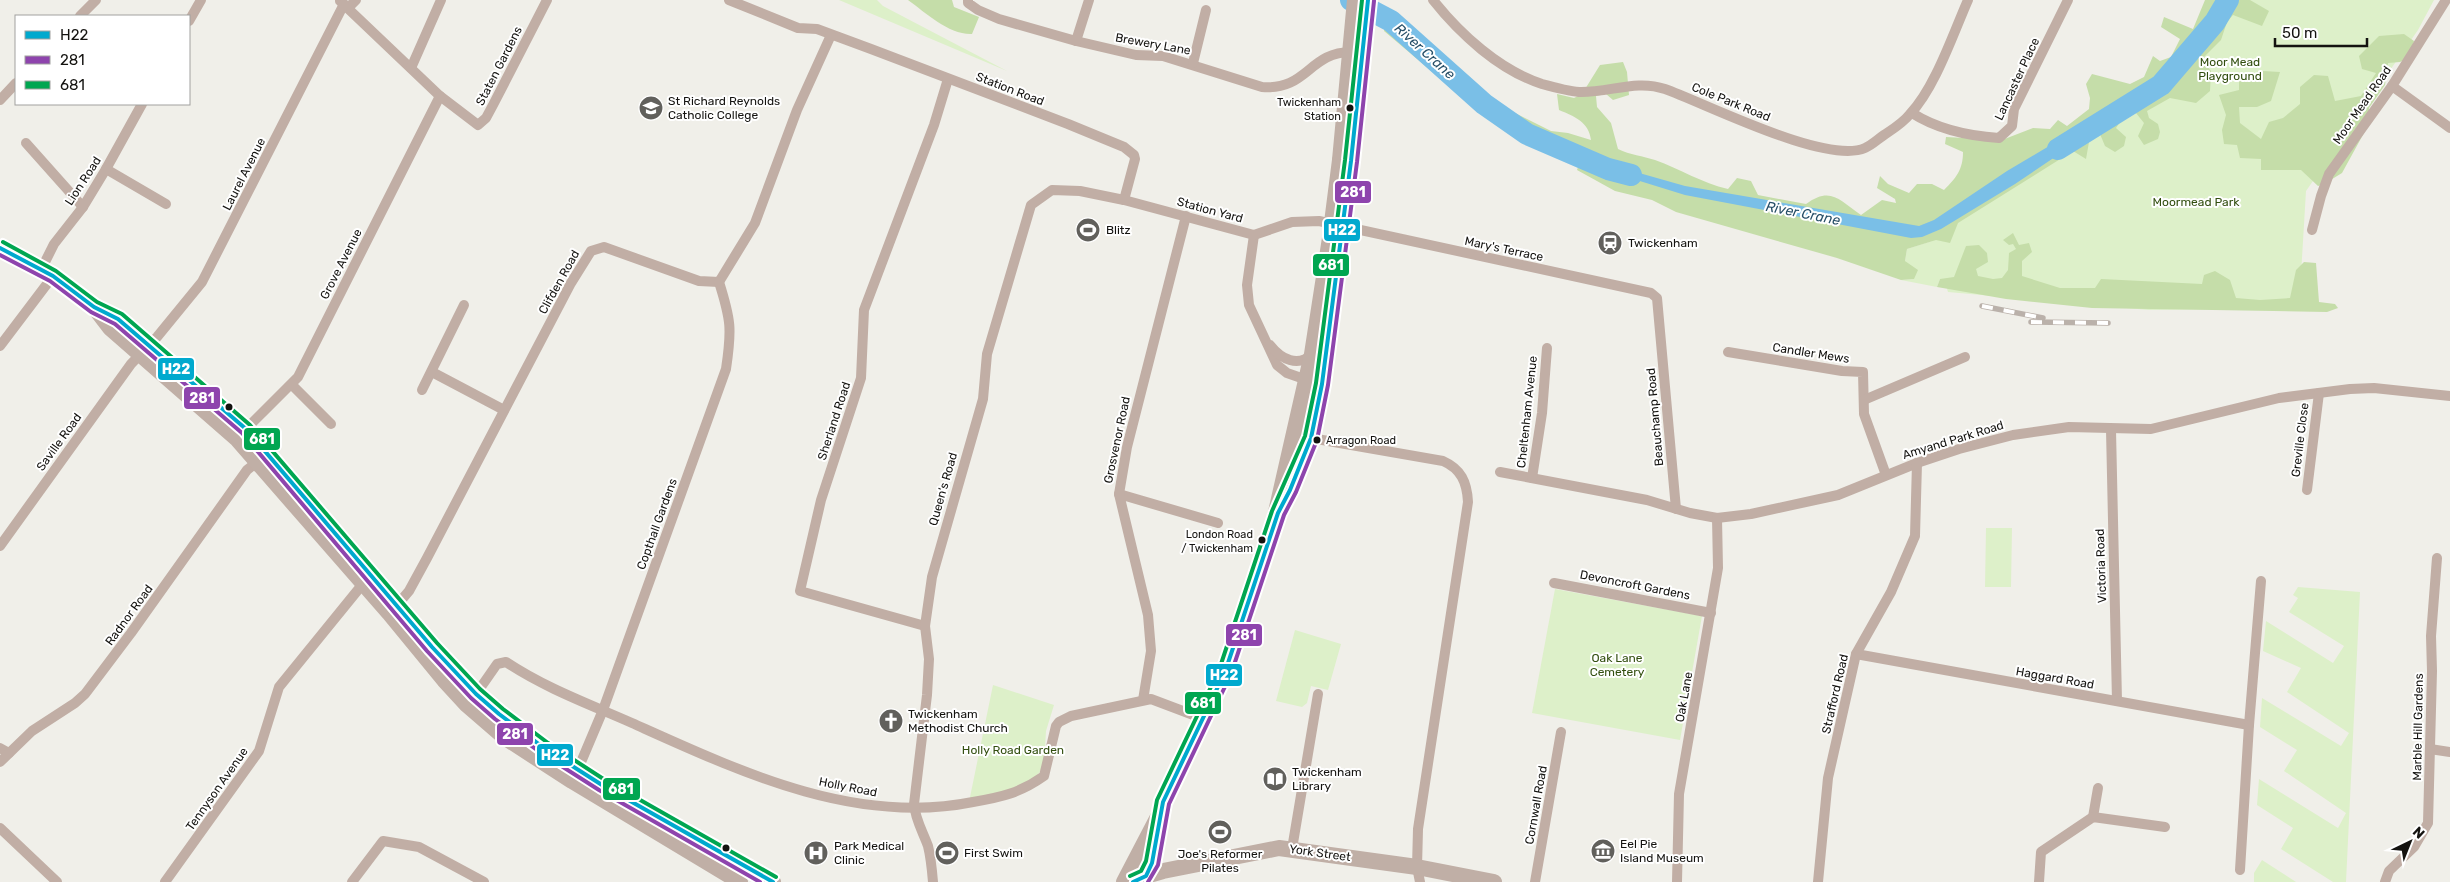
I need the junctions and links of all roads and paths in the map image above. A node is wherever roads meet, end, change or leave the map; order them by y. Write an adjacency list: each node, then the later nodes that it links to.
1 (96, 0): 17 (street)
2 (201, 0): 18 (street)
3 (356, 0): 15 (street, Laurel Avenue)
4 (442, 0): 23 (street)
5 (547, 0): 27 (street, Staten Gardens)
6 (730, 0): 19 (street)
7 (968, 0): 20 (street, Brewery Lane)
8 (1089, 0): 20 (street)
9 (1355, 0): 21 (main road)
10 (1368, 0): 21 (main road)
11 (1432, 0): 30 (street, Cole Park Road)
12 (1968, 0): 30 (street, Cole Park Road)
13 (2068, 0): 30 (street, Lancaster Place)
14 (2446, 0): 26 (street, Moor Mead Road)
15 (344, 4): 23 (street); 50 (street, Laurel Avenue)
16 (1206, 10): 22 (street)
17 (81, 15)
18 (190, 19)
19 (831, 35): 24 (street, Station Road); 44 (street)
20 (1076, 41): 22 (street, Brewery Lane)
21 (1357, 43): 22 (street, Brewery Lane); 41 (main road, bridge)
22 (1193, 63)
23 (411, 68): 27 (street)
24 (948, 78): 34 (street, Station Road); 83 (street, Sherland Road)
25 (15, 84): 28 (street)
26 (2392, 86): 31 (street); 39 (street, Moor Mead Road)
27 (440, 96): 56 (street, Grove Avenue)
28 (0, 103)
29 (141, 105): 33 (street, Lion Road)
30 (1912, 113)
31 (2450, 128)
32 (26, 143): 36 (street)
33 (106, 169): 35 (street); 36 (street, Lion Road)
34 (1124, 200): 37 (street, Station Yard); 83 (street, Queen's Road)
35 (166, 204)
36 (83, 207): 43 (street, Lion Road)
37 (1186, 216): 40 (street, Station Yard); 72 (street, Grosvenor Road)
38 (1319, 221): 40 (street, Station Yard); 46 (street, Mary's Terrace)
39 (2312, 230)
40 (1254, 235): 47 (street)
41 (1335, 239): 52 (main road); 55 (main road)
42 (0, 248): 43 (main road)
43 (47, 273): 48 (street, Lion Road); 50 (main road)
44 (720, 282): 61 (street, Clifden Road); 89 (street, Copthall Gardens)
45 (464, 305): 54 (street)
46 (1659, 323): 73 (street, Beauchamp Road)
47 (1267, 340): 52 (street); 55 (street)
48 (0, 346)
49 (1547, 348): 70 (street, Cheltenham Avenue)
50 (145, 349): 64 (main road); 76 (street, Saville Road)
51 (1728, 352): 60 (street, Candler Mews)
52 (1312, 354): 55 (main road)
53 (1965, 357): 60 (street)
54 (432, 372): 57 (street); 61 (street)
55 (1315, 382): 65 (main road)
56 (292, 385): 62 (street); 64 (street, Grove Avenue)
57 (422, 390)
58 (2319, 393): 59 (street, Amyand Park Road); 63 (street, Amyand Park Road); 71 (street, Greville Close)
59 (2450, 396)
60 (1864, 400): 69 (street, Candler Mews)
61 (504, 410): 81 (street, Clifden Road)
62 (331, 424)
63 (2111, 430): 67 (street, Amyand Park Road); 88 (street, Victoria Road)
64 (241, 434): 66 (main road)
65 (1303, 436): 90 (main road); 106 (street)
66 (262, 457): 78 (main road); 94 (street, Radnor Road)
67 (1917, 463): 69 (street, Amyand Park Road); 84 (street, Strafford Road)
68 (1500, 472): 70 (street, Amyand Park Road)
69 (1886, 476): 74 (street, Amyand Park Road)
70 (1532, 478): 73 (street, Amyand Park Road)
71 (2307, 490)
72 (1118, 494): 75 (street); 87 (street, Grosvenor Road)
73 (1676, 509): 74 (street, Amyand Park Road)
74 (1717, 518): 82 (street, Oak Lane)
75 (1218, 523)
76 (0, 546)
77 (2437, 558): 93 (street, Marble Hill Gardens)
78 (367, 578): 81 (main road); 86 (main road); 109 (street, Tennyson Avenue)
79 (2261, 581): 91 (street)
80 (1554, 582): 82 (street, Devoncroft Gardens)
81 (398, 604): 86 (main road)
82 (1711, 613): 118 (street, Oak Lane)
83 (925, 626): 99 (street, Queen's Road)
84 (1856, 654): 88 (street, Haggard Road); 119 (street, Strafford Road)
85 (1318, 694): 104 (street)
86 (472, 699): 89 (street, Holly Road); 97 (main road)
87 (1143, 700): 90 (street, Holly Road); 99 (street, Holly Road)
88 (2117, 701): 91 (street, Haggard Road)
89 (603, 710): 97 (street, Copthall Gardens); 99 (street, Holly Road)
90 (1204, 720): 100 (main road)
91 (2249, 726): 105 (street)
92 (1561, 732): 117 (street, Cornwall Road)
93 (2430, 748): 95 (street); 121 (street, Marble Hill Gardens)
94 (4, 750): 96 (street, Radnor Road)
95 (2450, 752)
96 (0, 762)
97 (575, 775): 112 (main road); 113 (main road)
98 (2098, 788): 101 (street)
99 (914, 809): 114 (street, Queen's Road)
100 (1160, 813): 107 (main road); 115 (main road)
101 (2093, 817): 102 (street); 120 (street)
102 (2166, 827)
103 (0, 828): 108 (street)
104 (1292, 849): 106 (main road, York Street); 107 (main road, York Street)
105 (2240, 870)
106 (1418, 875): 116 (main road, York Street)
107 (1140, 879)
108 (57, 882)
109 (165, 882)
110 (352, 882): 111 (street)
111 (484, 882)
112 (740, 882)
113 (773, 882)
114 (933, 882)
115 (1124, 882)
116 (1494, 882)
117 (1535, 882)
118 (1677, 882)
119 (1818, 882)
120 (2039, 882)
121 (2385, 882)

